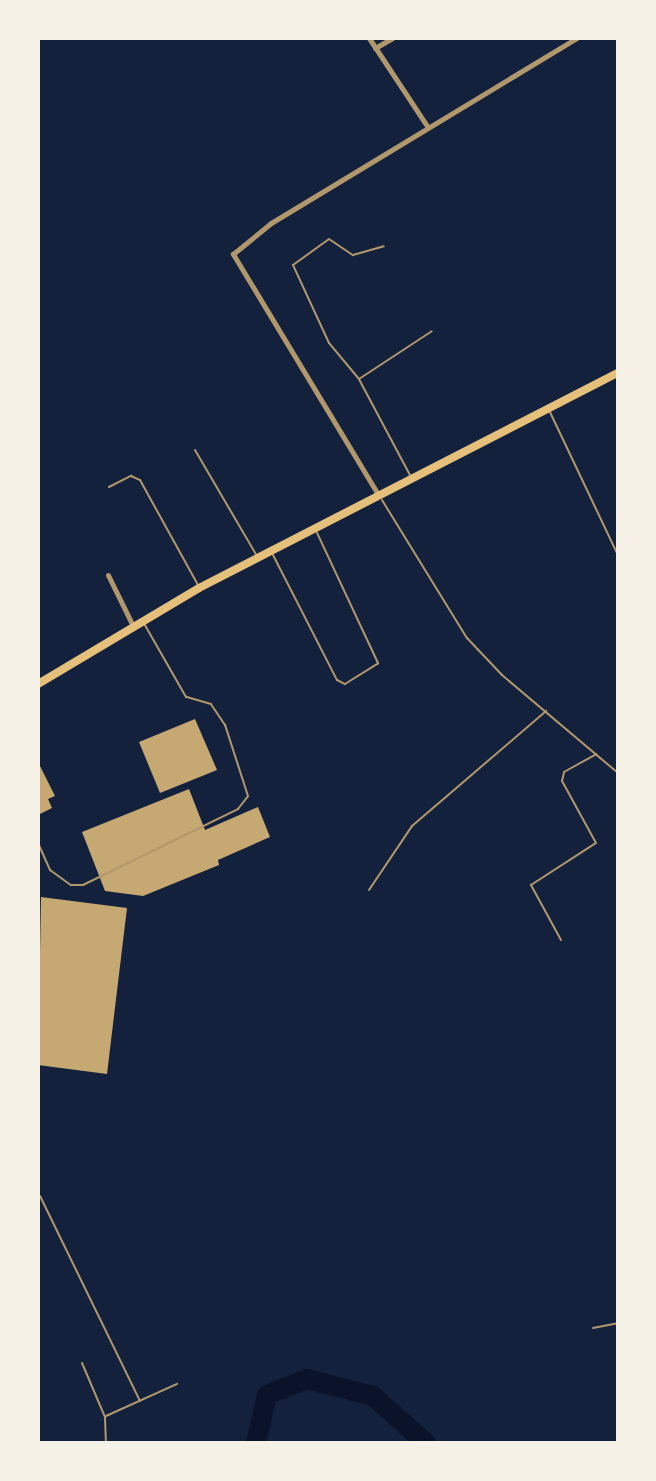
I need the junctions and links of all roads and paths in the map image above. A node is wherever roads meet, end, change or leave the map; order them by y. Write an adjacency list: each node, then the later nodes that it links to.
1 (369, 38): 4 (street)
2 (392, 38): 4 (street)
3 (577, 38): 5 (street)
4 (375, 48): 5 (street)
5 (427, 126): 14 (street)
6 (384, 246): 9 (lane)
7 (432, 331): 9 (lane)
8 (618, 373): 10 (main road)
9 (359, 379): 12 (lane)
10 (549, 409): 12 (main road); 17 (lane)
11 (195, 450): 18 (lane)
12 (412, 479): 14 (main road)
13 (109, 487): 20 (lane)
14 (379, 496): 15 (main road); 23 (lane)
15 (315, 528): 16 (main road); 16 (lane)
16 (271, 551): 18 (main road)
17 (618, 555)
18 (257, 557): 20 (main road)
19 (108, 575): 21 (street)
20 (199, 588): 21 (main road)
21 (137, 624): 22 (main road); 26 (lane)
22 (38, 683)
23 (547, 710): 24 (lane); 27 (lane)
24 (597, 754): 25 (lane); 28 (lane)
25 (618, 773)
26 (38, 843)
27 (369, 890)
28 (561, 940)
29 (40, 1196): 34 (lane)
30 (618, 1323): 31 (lane)
31 (593, 1328)
32 (82, 1363): 35 (lane)
33 (177, 1384): 34 (lane)
34 (140, 1401): 35 (lane)
35 (105, 1417): 36 (lane)
36 (106, 1443)

